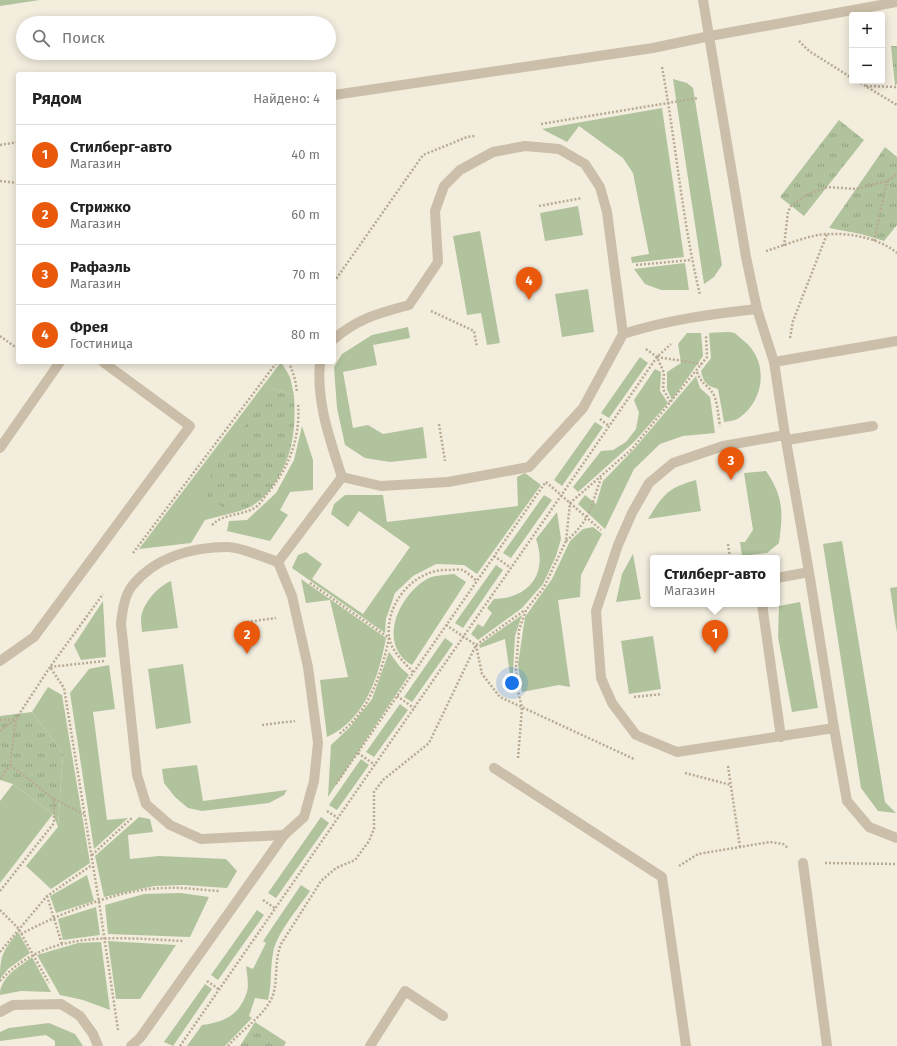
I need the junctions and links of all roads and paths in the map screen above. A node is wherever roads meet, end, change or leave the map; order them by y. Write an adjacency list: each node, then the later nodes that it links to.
1 (703, 0): 4 (lane)
2 (897, 2): 3 (lane)
3 (781, 24): 4 (lane); 6 (path)
4 (710, 36): 5 (lane); 24 (lane)
5 (658, 47): 10 (lane); 25 (path)
6 (849, 76)
7 (862, 84): 8 (path)
8 (865, 86): 9 (path); 11 (path)
9 (897, 87)
10 (336, 95)
11 (897, 105)
12 (16, 142): 13 (path)
13 (0, 145)
14 (897, 174): 15 (path)
15 (887, 181): 21 (path); 22 (path)
16 (0, 182): 17 (path)
17 (16, 183)
18 (602, 194): 19 (path); 26 (lane); 27 (lane)
19 (539, 206)
20 (827, 234): 21 (path); 22 (path); 38 (path)
21 (874, 241): 23 (path)
22 (784, 246): 24 (path)
23 (897, 253)
24 (746, 257): 28 (lane)
25 (691, 260): 26 (path); 29 (path)
26 (614, 267): 30 (lane)
27 (412, 302): 32 (lane); 35 (path)
28 (757, 309): 29 (lane); 39 (lane)
29 (704, 314): 30 (lane); 45 (path)
30 (623, 334): 37 (path); 53 (lane)
31 (0, 336): 36 (path)
32 (336, 337)
33 (675, 341): 37 (path)
34 (897, 341): 38 (lane)
35 (477, 347)
36 (16, 348)
37 (657, 357): 45 (path); 47 (path); 59 (path)
38 (785, 360): 39 (lane)
39 (774, 362): 50 (lane)
40 (59, 364): 52 (lane)
41 (106, 364): 83 (lane)
42 (275, 364): 66 (path)
43 (290, 364): 65 (path)
44 (320, 364): 56 (lane)
45 (702, 364): 46 (path)
46 (697, 371): 47 (path); 51 (path)
47 (671, 403): 55 (path)
48 (439, 424): 57 (path)
49 (873, 426): 50 (lane)
50 (786, 438): 51 (lane); 71 (lane)
51 (723, 446): 64 (lane)
52 (0, 448)
53 (529, 467): 57 (lane); 58 (path)
54 (550, 476): 58 (path)
55 (601, 477): 60 (path); 61 (path)
56 (342, 478): 57 (lane); 69 (lane)
57 (448, 482)
58 (546, 482): 59 (path); 68 (path)
59 (562, 496): 60 (path); 70 (path)
60 (570, 503): 61 (path); 62 (path)
61 (587, 518): 62 (path); 64 (path)
62 (566, 541): 76 (path)
63 (728, 544): 67 (path)
64 (618, 545): 98 (lane)
65 (205, 549): 69 (lane); 84 (lane)
66 (132, 555)
67 (730, 555)
68 (494, 556): 70 (path); 73 (path)
69 (278, 562): 77 (lane); 80 (path)
70 (512, 568): 81 (path)
71 (809, 572): 72 (lane); 94 (lane)
72 (780, 577)
73 (477, 581): 79 (path); 80 (path)
74 (104, 593): 85 (path)
75 (762, 607): 96 (lane)
76 (526, 610): 82 (path); 89 (path)
77 (296, 615): 78 (path); 90 (lane)
78 (247, 622)
79 (446, 625): 81 (path); 86 (path)
80 (389, 638): 86 (path); 97 (path)
81 (463, 638): 82 (path); 88 (path)
82 (476, 645): 89 (path); 139 (path)
83 (2, 656)
84 (124, 659): 85 (path); 108 (lane)
85 (50, 668): 91 (path); 109 (path)
86 (413, 672): 87 (path)
87 (397, 696): 88 (path); 99 (path)
88 (414, 708): 102 (path)
89 (522, 708): 100 (path); 105 (path)
90 (315, 718): 93 (path); 97 (lane)
91 (16, 719): 92 (path); 95 (path); 101 (path)
92 (0, 720)
93 (262, 725)
94 (834, 728): 96 (lane); 111 (lane)
95 (0, 731)
96 (781, 737): 98 (lane)
97 (318, 743): 110 (lane)
98 (724, 746): 112 (path)
99 (358, 753): 102 (path); 106 (path)
100 (627, 757)
101 (10, 765): 104 (path); 107 (path)
102 (375, 765): 138 (path)
103 (494, 768): 105 (lane)
104 (0, 779)
105 (516, 783): 117 (lane)
106 (333, 789)
107 (54, 799): 109 (path); 118 (path)
108 (146, 804): 110 (lane); 113 (path)
109 (84, 814): 113 (path)
110 (284, 836): 120 (lane)
111 (897, 838)
112 (740, 847): 114 (path); 117 (path)
113 (91, 856): 116 (path)
114 (803, 863): 115 (path); 142 (lane)
115 (897, 864)
116 (92, 865): 119 (path); 121 (path)
117 (662, 877): 141 (lane)
118 (0, 891)
119 (47, 896): 123 (path); 124 (path)
120 (240, 899): 121 (path); 127 (lane)
121 (99, 902): 123 (path); 126 (path)
122 (0, 910): 124 (path)
123 (54, 917): 125 (path); 128 (path)
124 (18, 928): 125 (path); 129 (path)
125 (21, 934): 130 (path)
126 (104, 938): 127 (path); 128 (path); 135 (path)
127 (208, 942): 137 (lane)
128 (62, 944): 130 (path)
129 (0, 952)
130 (33, 954): 131 (path); 132 (path)
131 (0, 981)
132 (61, 1004): 133 (lane); 136 (lane)
133 (0, 1012)
134 (443, 1016): 140 (lane)
135 (119, 1038)
136 (98, 1046)
137 (131, 1046)
138 (180, 1046)
139 (228, 1046)
140 (370, 1046)
141 (686, 1046)
142 (828, 1046)

